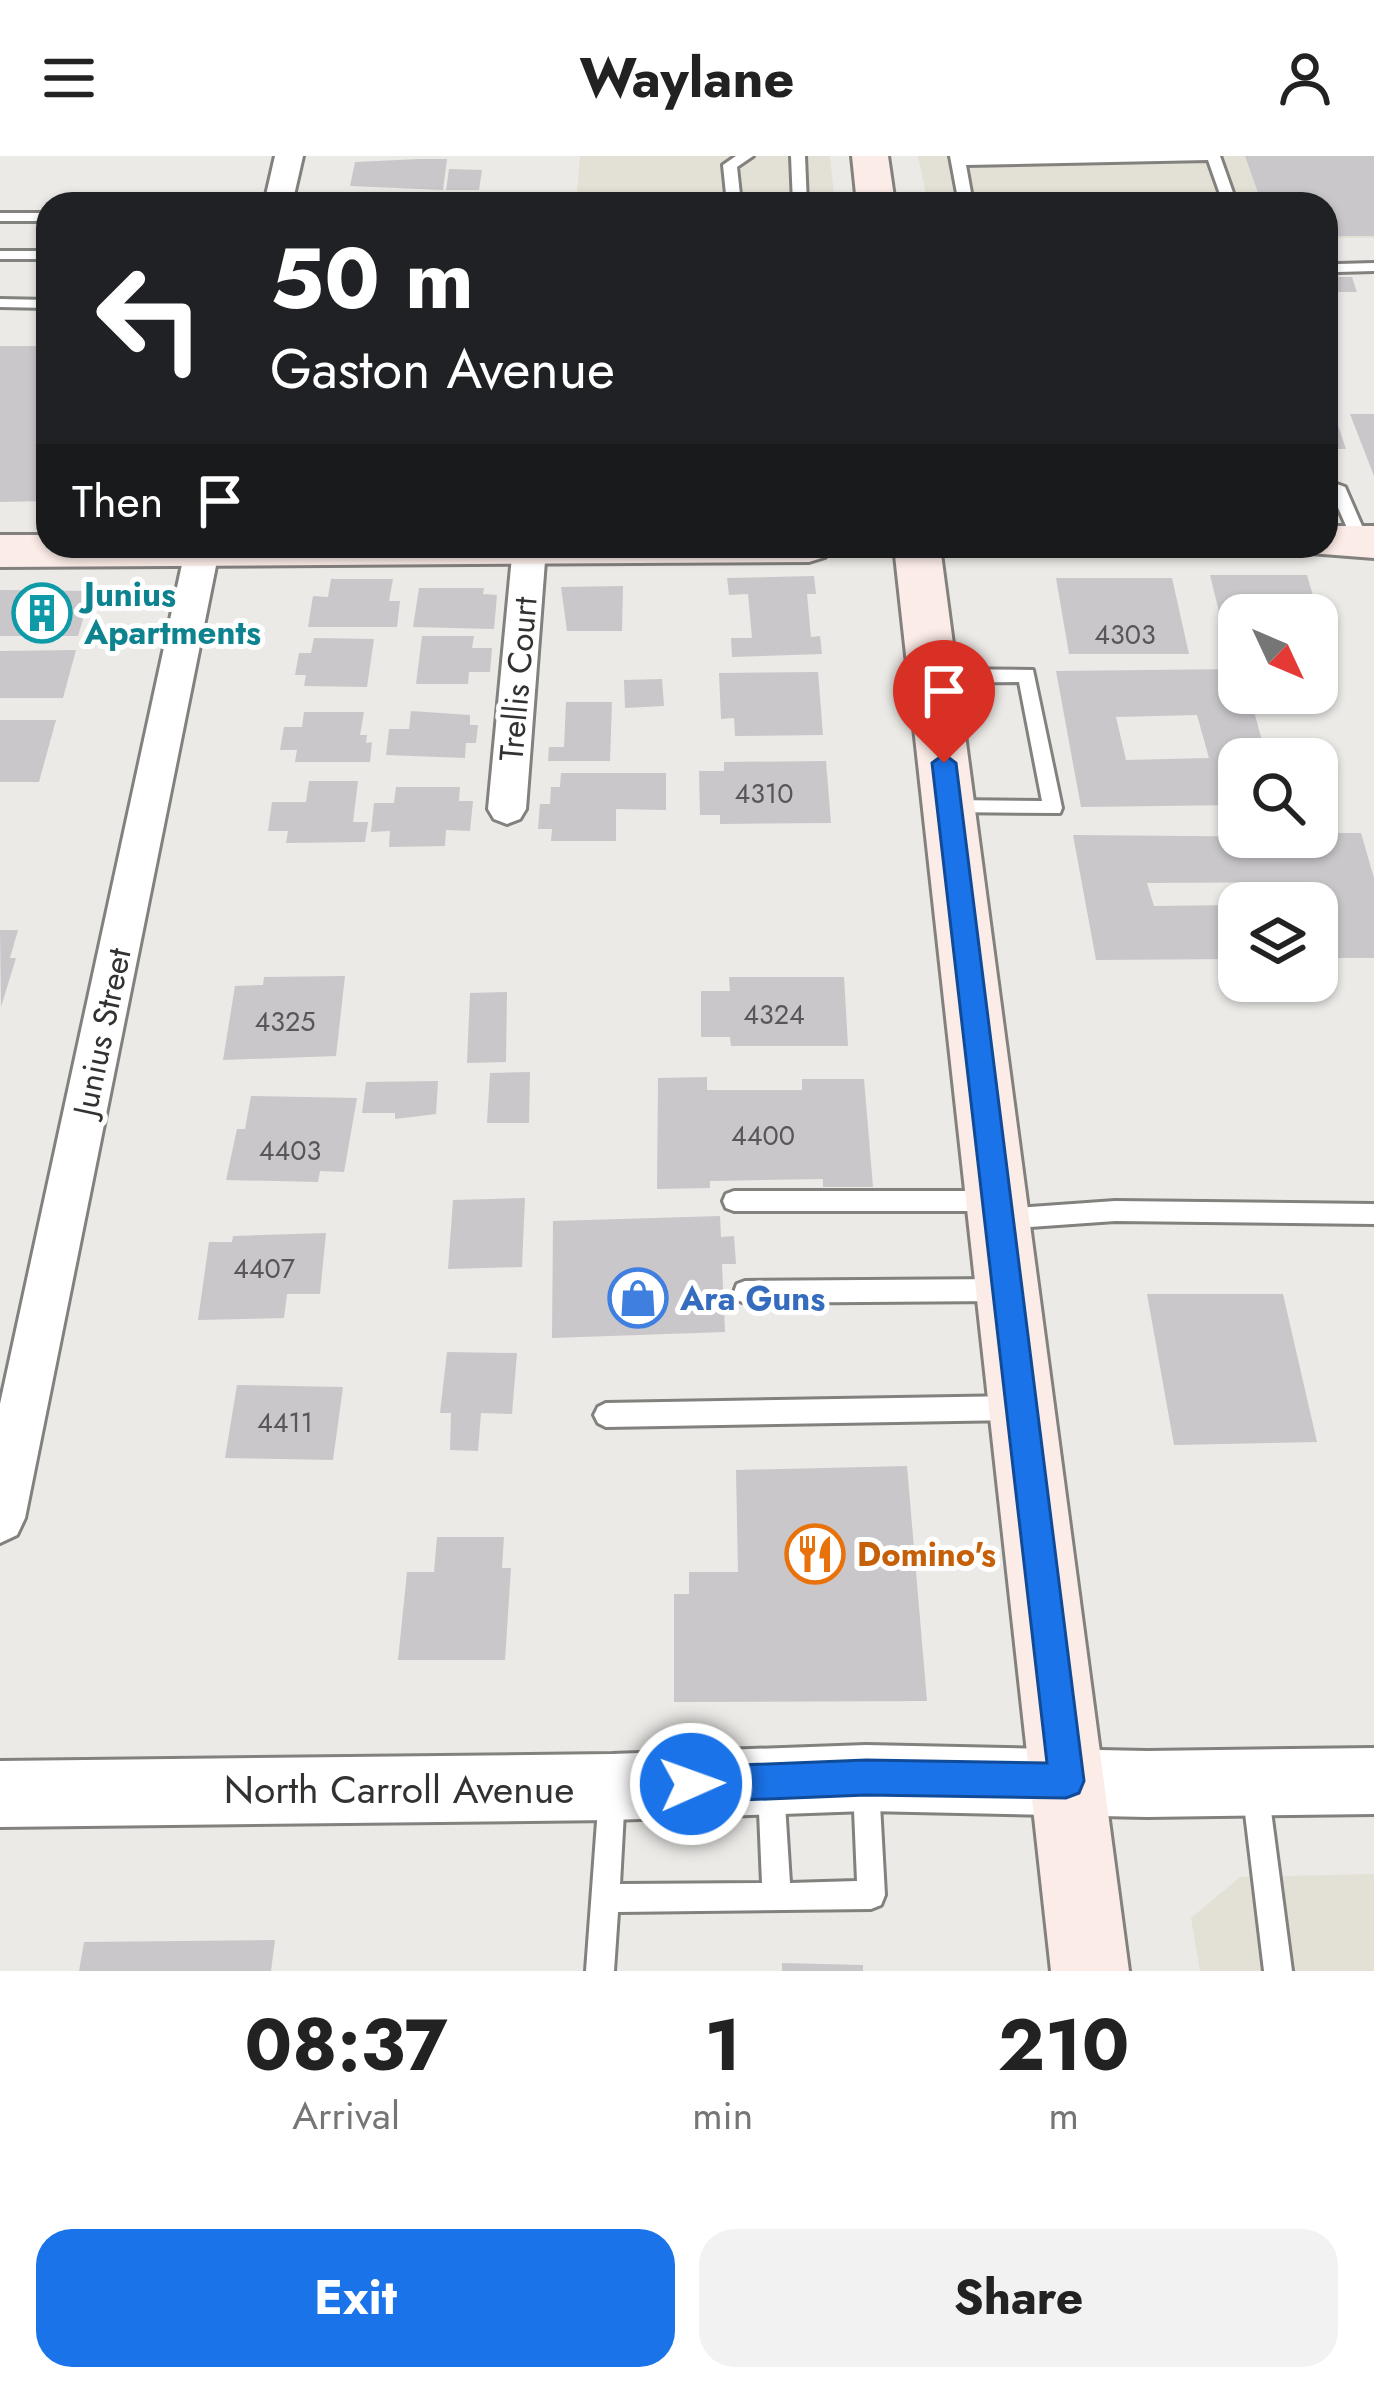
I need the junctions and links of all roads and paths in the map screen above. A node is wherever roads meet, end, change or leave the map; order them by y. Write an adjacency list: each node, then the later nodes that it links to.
1 (289, 156): 6 (street)
2 (746, 156): 7 (lane)
3 (798, 156): 8 (lane)
4 (870, 156): 9 (main road)
5 (958, 158): 10 (lane); 11 (lane)
6 (281, 192)
7 (733, 192)
8 (800, 192)
9 (874, 192)
10 (964, 192)
11 (1226, 192)
12 (0, 217): 13 (lane)
13 (36, 217)
14 (0, 255): 15 (lane)
15 (36, 255)
16 (1374, 267): 17 (lane)
17 (1338, 268)
18 (0, 304): 19 (lane)
19 (36, 304)
20 (1338, 491): 21 (lane)
21 (1354, 542)
22 (36, 550): 23 (main road)
23 (0, 551)
24 (201, 558): 37 (street, Junius Street)
25 (528, 558): 29 (street, Trellis Court)
26 (918, 558): 27 (main road)
27 (933, 676): 28 (main road); 28 (lane)
28 (949, 807): 31 (main road)
29 (507, 809)
30 (734, 1201): 31 (lane)
31 (998, 1210): 32 (lane); 33 (main road)
32 (1374, 1214)
33 (1008, 1290): 34 (lane); 35 (main road)
34 (745, 1292)
35 (1022, 1408): 36 (lane); 40 (main road)
36 (606, 1415)
37 (0, 1518)
38 (866, 1778): 39 (street, North Carroll Avenue); 40 (street, North Carroll Avenue); 45 (lane)
39 (770, 1781): 43 (street, North Carroll Avenue); 45 (lane)
40 (1066, 1781): 42 (street, North Carroll Avenue); 48 (main road)
41 (1374, 1781): 42 (street, North Carroll Avenue)
42 (1254, 1782): 49 (lane)
43 (612, 1787): 44 (street, North Carroll Avenue); 46 (lane)
44 (0, 1794)
45 (776, 1897): 46 (lane)
46 (605, 1898): 47 (lane)
47 (600, 1971)
48 (1090, 1971)
49 (1278, 1971)

